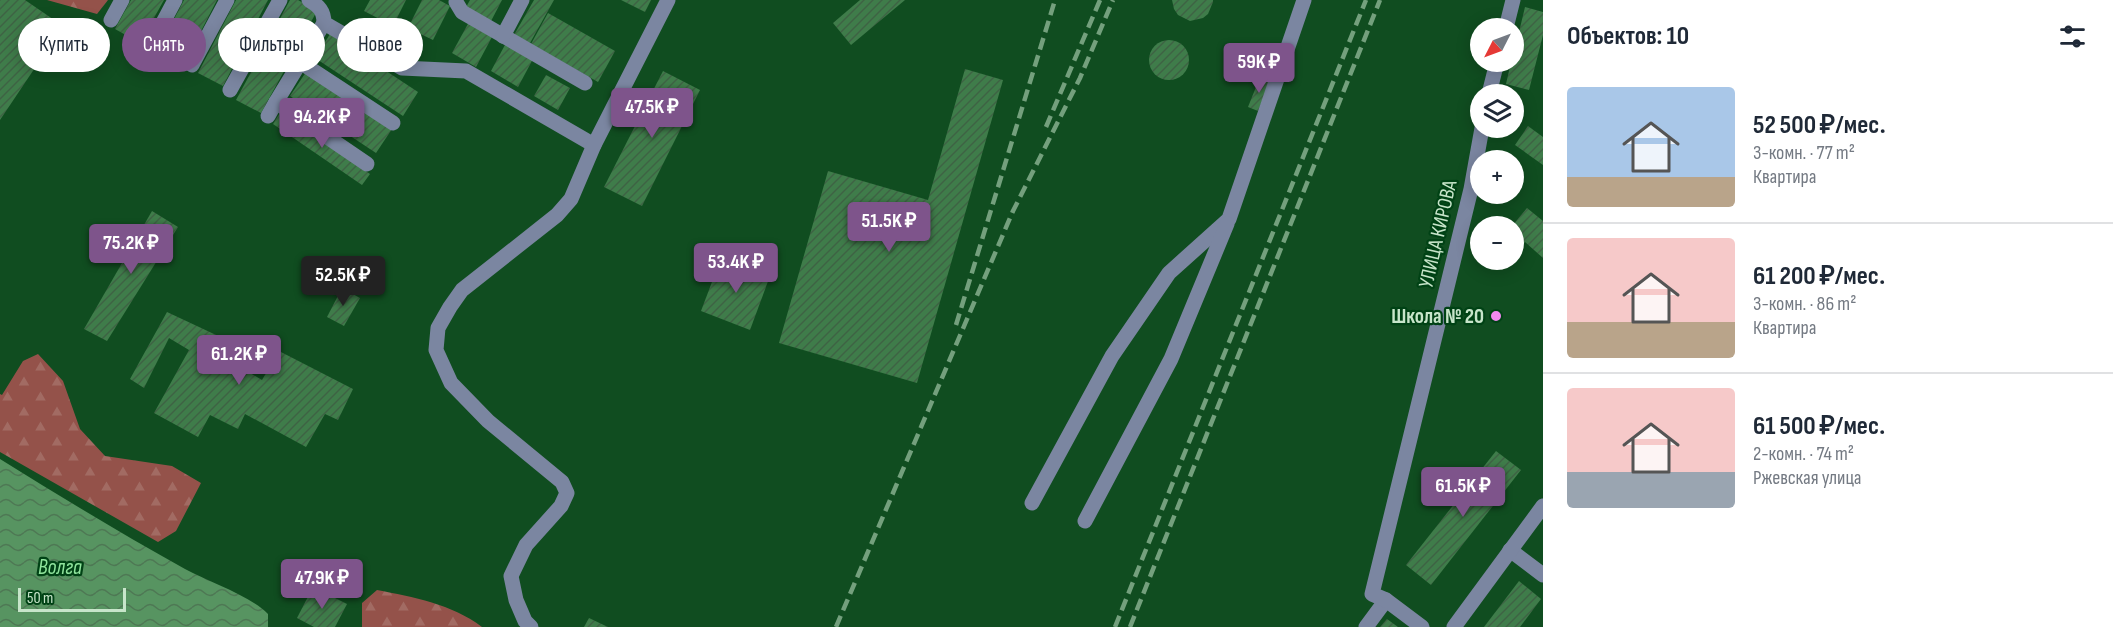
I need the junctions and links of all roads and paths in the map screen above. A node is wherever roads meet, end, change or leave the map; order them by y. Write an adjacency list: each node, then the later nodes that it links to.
1 (122, 0): 14 (street)
2 (175, 0): 11 (street)
3 (227, 0): 17 (street)
4 (280, 0): 21 (street)
5 (309, 0): 12 (street)
6 (455, 0): 16 (street)
7 (522, 0): 16 (street)
8 (668, 0): 26 (street)
9 (1304, 0): 28 (street)
10 (1513, 0): 13 (street)
11 (165, 18)
12 (324, 18)
13 (1508, 18)
14 (111, 20)
15 (325, 24): 26 (street)
16 (503, 36): 20 (street)
17 (206, 39)
18 (294, 72): 22 (street)
19 (315, 72): 24 (street)
20 (585, 83)
21 (230, 90)
22 (276, 102): 23 (street); 27 (street)
23 (268, 116)
24 (393, 123)
25 (1480, 138): 34 (street, УЛИЦА КИРОВА)
26 (594, 145): 35 (street)
27 (367, 164)
28 (1229, 219): 29 (street); 31 (street)
29 (1032, 503)
30 (1543, 506): 32 (street)
31 (1085, 521)
32 (1510, 550): 33 (street); 38 (street)
33 (1543, 575)
34 (1379, 597): 36 (street); 37 (street)
35 (531, 627)
36 (1366, 627)
37 (1422, 627)
38 (1454, 627)

